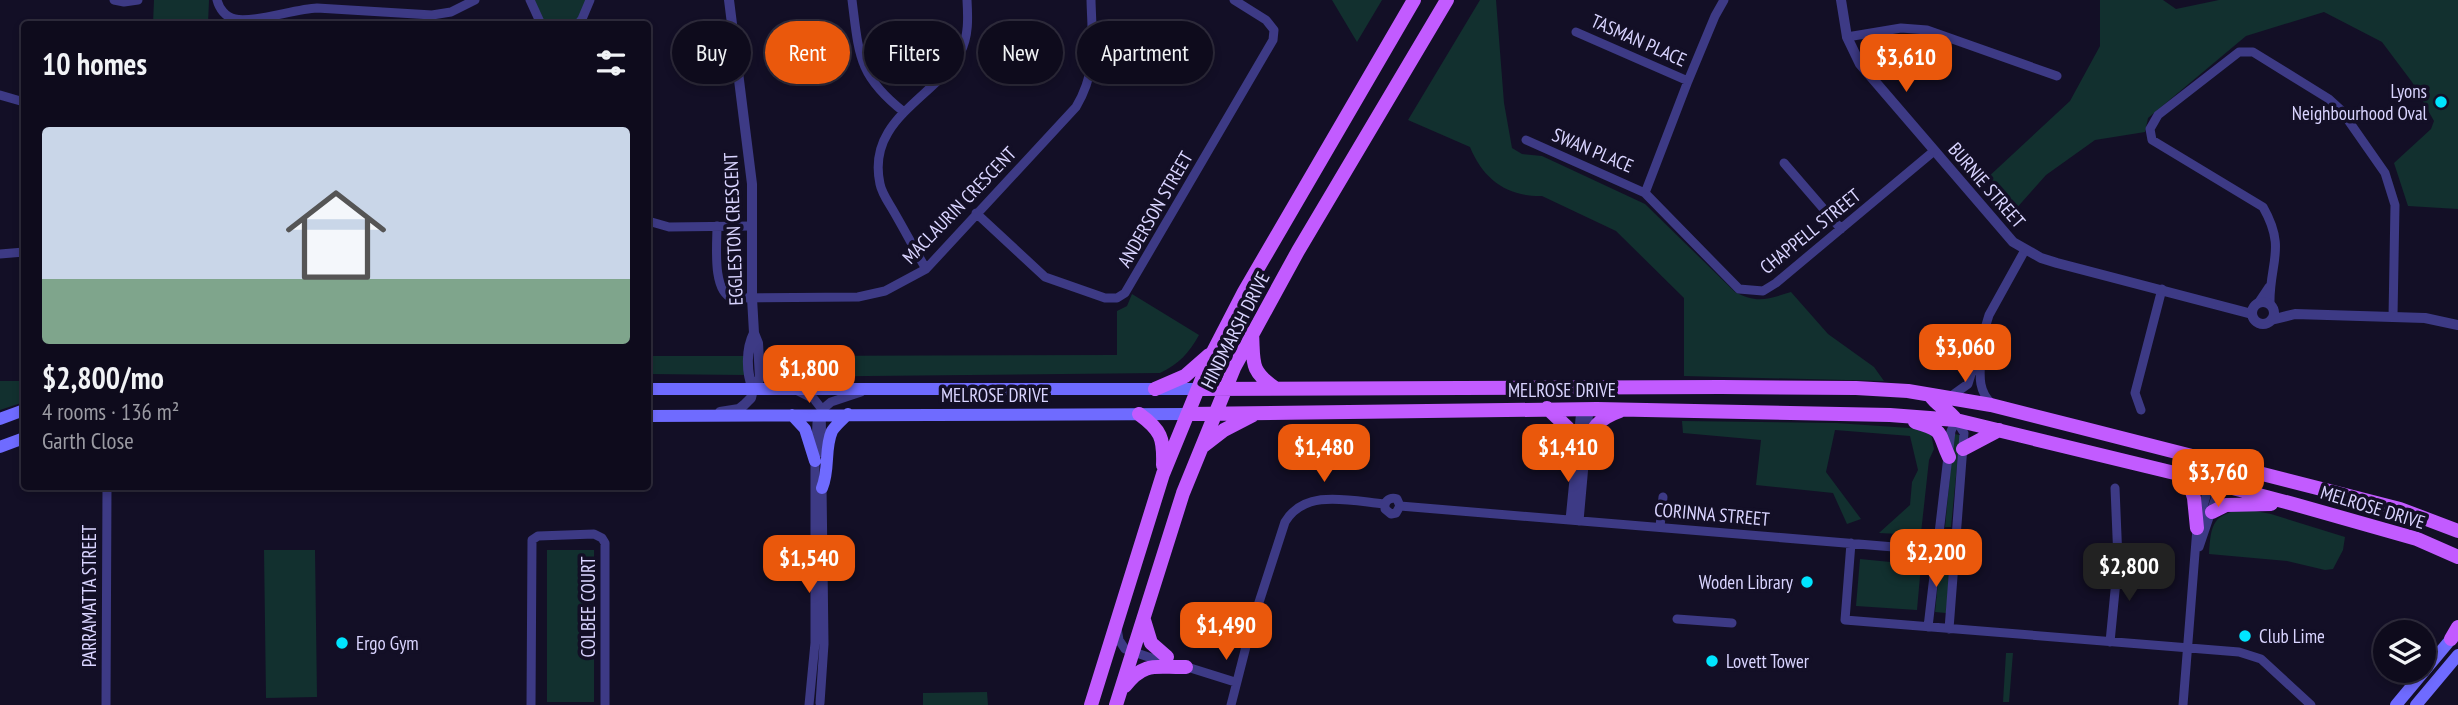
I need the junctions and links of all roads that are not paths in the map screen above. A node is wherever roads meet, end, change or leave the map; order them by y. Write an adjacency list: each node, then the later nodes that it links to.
1 (114, 0): 2 (street)
2 (138, 0)
3 (217, 0): 4 (street)
4 (475, 0)
5 (530, 0): 16 (street)
6 (590, 0): 17 (street)
7 (729, 0): 32 (street, EGGLESTON CRESCENT)
8 (852, 0): 24 (street)
9 (967, 0): 24 (street)
10 (1091, 0): 29 (street, MACLAURIN CRESCENT)
11 (1234, 0): 29 (street, ANDERSON STREET)
12 (1447, 0): 45 (main road, HINDMARSH DRIVE)
13 (1724, 0): 21 (street)
14 (1841, 0): 19 (street, BURNIE STREET)
15 (1411, 6): 47 (main road, HINDMARSH DRIVE)
16 (540, 21)
17 (580, 21)
18 (1576, 32): 21 (street, TASMAN PLACE)
19 (1847, 37): 20 (street); 26 (street, BURNIE STREET)
20 (2057, 76)
21 (1688, 81): 28 (street)
22 (0, 95): 23 (street)
23 (21, 101)
24 (904, 111): 37 (street)
25 (1526, 140): 28 (street, SWAN PLACE)
26 (1934, 151): 33 (street, CHAPPELL STREET); 34 (street, BURNIE STREET)
27 (1784, 163): 33 (street)
28 (1645, 193): 33 (street, CHAPPELL STREET)
29 (976, 213): 37 (street, MACLAURIN CRESCENT)
30 (651, 222): 31 (street)
31 (717, 226): 32 (street); 39 (street, MACLAURIN CRESCENT)
32 (752, 226): 39 (street, EGGLESTON CRESCENT)
33 (1841, 229)
34 (2025, 250): 38 (street, BURNIE STREET); 46 (street)
35 (21, 252): 36 (street)
36 (0, 254)
37 (926, 269): 39 (street, MACLAURIN CRESCENT)
38 (2162, 289): 40 (street, BURNIE STREET); 65 (street)
39 (752, 298): 57 (street, EGGLESTON CRESCENT)
40 (2262, 306): 41 (street, BURNIE STREET); 42 (street); 43 (street); 43 (street)
41 (2295, 314): 42 (street, BURNIE STREET); 43 (street, BURNIE STREET)
42 (2393, 317): 44 (street, BURNIE STREET)
43 (2271, 320)
44 (2458, 325)
45 (1252, 332): 49 (main road); 54 (main road, HINDMARSH DRIVE)
46 (1981, 347): 59 (street); 60 (street)
47 (1213, 352): 52 (main road); 53 (main road, HINDMARSH DRIVE)
48 (791, 388): 51 (main road, MELROSE DRIVE); 57 (main road, MELROSE DRIVE); 68 (street)
49 (1275, 388): 54 (main road, MELROSE DRIVE); 56 (main road, MELROSE DRIVE)
50 (651, 389): 57 (main road, MELROSE DRIVE)
51 (869, 389): 52 (main road, MELROSE DRIVE); 68 (street)
52 (1155, 389): 53 (main road, MELROSE DRIVE)
53 (1198, 389): 54 (main road, MELROSE DRIVE); 71 (main road, HINDMARSH DRIVE)
54 (1225, 389): 72 (main road, HINDMARSH DRIVE)
55 (1586, 389): 56 (main road, MELROSE DRIVE); 58 (main road, MELROSE DRIVE); 63 (main road)
56 (1514, 390): 61 (main road); 62 (main road)
57 (752, 393): 73 (street); 74 (street)
58 (1930, 395): 59 (main road, MELROSE DRIVE); 79 (main road)
59 (1950, 397): 60 (main road, MELROSE DRIVE)
60 (1992, 405): 79 (main road); 88 (main road, MELROSE DRIVE)
61 (1502, 409): 62 (main road, MELROSE DRIVE); 67 (main road, MELROSE DRIVE)
62 (1540, 409): 63 (main road, MELROSE DRIVE); 83 (main road)
63 (1585, 409): 64 (main road, MELROSE DRIVE); 83 (street)
64 (1625, 409): 76 (main road, MELROSE DRIVE); 83 (main road)
65 (2140, 410)
66 (21, 411): 78 (main road)
67 (1258, 413): 72 (main road, MELROSE DRIVE); 85 (main road)
68 (821, 414): 69 (main road, MELROSE DRIVE); 75 (main road, MELROSE DRIVE); 87 (street); 92 (street)
69 (848, 414): 70 (main road, MELROSE DRIVE); 92 (main road)
70 (1139, 414): 71 (main road, MELROSE DRIVE); 89 (main road)
71 (1188, 414): 72 (main road, MELROSE DRIVE); 89 (main road, HINDMARSH DRIVE)
72 (1215, 414): 85 (main road, HINDMARSH DRIVE)
73 (711, 415): 74 (main road, MELROSE DRIVE); 77 (main road, MELROSE DRIVE)
74 (776, 415): 75 (main road, MELROSE DRIVE)
75 (792, 415): 87 (main road)
76 (1890, 415): 79 (main road, MELROSE DRIVE); 86 (main road)
77 (651, 416)
78 (0, 419)
79 (1956, 420): 80 (main road, MELROSE DRIVE); 84 (street); 86 (street)
80 (1999, 430): 84 (main road); 90 (main road, MELROSE DRIVE)
81 (21, 439): 82 (main road)
82 (0, 447)
83 (1582, 448): 98 (street)
84 (1963, 449): 104 (street)
85 (1199, 450): 107 (main road, HINDMARSH DRIVE)
86 (1949, 457): 103 (street)
87 (815, 461): 128 (street)
88 (2220, 464): 91 (main road); 101 (main road, MELROSE DRIVE)
89 (1163, 474): 109 (main road, HINDMARSH DRIVE)
90 (2187, 476): 91 (main road, MELROSE DRIVE); 100 (main road)
91 (2215, 483): 96 (main road, MELROSE DRIVE); 97 (street); 100 (street)
92 (822, 488): 123 (street)
93 (2115, 488): 114 (street)
94 (107, 490): 125 (street, PARRAMATTA STREET)
95 (1663, 497): 99 (street)
96 (2297, 505): 97 (main road); 106 (main road, MELROSE DRIVE)
97 (2212, 512): 105 (street)
98 (1575, 520): 99 (street, CORINNA STREET); 121 (street, CORINNA STREET)
99 (1660, 527): 102 (street, CORINNA STREET)
100 (2197, 528): 105 (street)
101 (2458, 531)
102 (1851, 543): 103 (street, CORINNA STREET); 111 (street)
103 (1936, 550): 104 (street, CORINNA STREET); 111 (street)
104 (1954, 552): 112 (street)
105 (2196, 555): 116 (street)
106 (2458, 557)
107 (1144, 618): 115 (main road, HINDMARSH DRIVE); 119 (main road)
108 (1677, 619): 110 (street)
109 (1117, 622): 115 (street); 117 (main road, HINDMARSH DRIVE)
110 (1732, 623)
111 (1928, 627): 112 (street)
112 (1948, 629): 114 (street)
113 (2456, 632): 124 (main road)
114 (2110, 642): 116 (street)
115 (1130, 648): 117 (street); 119 (street); 120 (street); 122 (main road, HINDMARSH DRIVE)
116 (2188, 648): 131 (street); 132 (street)
117 (1107, 653): 129 (main road, HINDMARSH DRIVE)
118 (2458, 655): 133 (main road)
119 (1167, 657): 120 (street)
120 (1186, 667): 121 (street); 122 (main road)
121 (1236, 682): 130 (street, CORINNA STREET)
122 (1118, 699)
123 (821, 704): 128 (street)
124 (2397, 704)
125 (106, 705)
126 (531, 705): 127 (street, COLBEE COURT)
127 (605, 705)
128 (808, 705)
129 (1091, 705)
130 (1231, 705)
131 (2183, 705)
132 (2311, 705)
133 (2416, 705)

